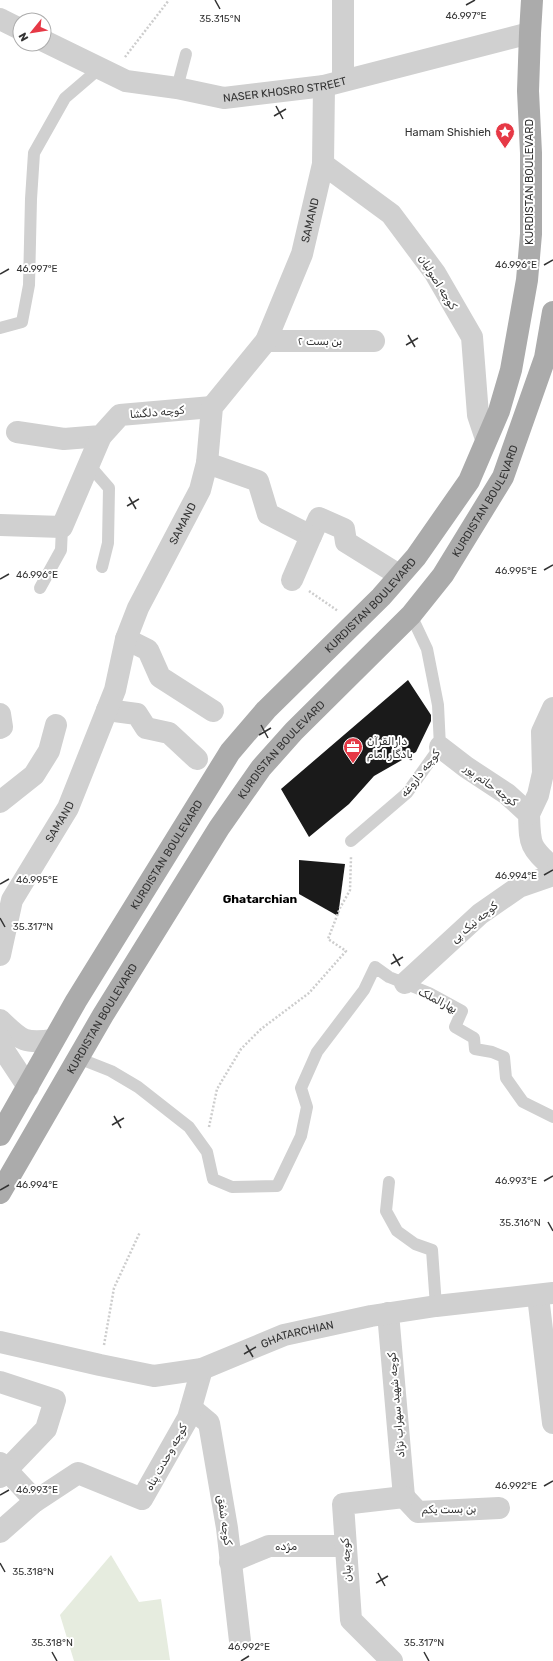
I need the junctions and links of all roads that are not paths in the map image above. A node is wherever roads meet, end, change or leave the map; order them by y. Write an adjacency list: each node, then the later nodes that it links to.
1 (344, 0): 9 (street, SAMAND)
2 (532, 0): 5 (main road, KURDISTAN BOULEVARD)
3 (0, 19): 4 (street)
4 (12, 25)
5 (530, 33): 9 (street, NASER KHOSRO STREET); 19 (main road, KURDISTAN BOULEVARD)
6 (52, 44): 8 (street, NASER KHOSRO STREET)
7 (186, 54): 10 (lane)
8 (100, 68): 10 (street, NASER KHOSRO STREET); 13 (lane)
9 (333, 83): 10 (street, NASER KHOSRO STREET); 11 (street, SAMAND)
10 (177, 88)
11 (323, 164): 14 (street, SAMAND); 19 (street, کوچه اصولیان)
12 (553, 312): 29 (main road, KURDISTAN BOULEVARD)
13 (0, 328)
14 (266, 341): 15 (street, بن بست ۲); 16 (street, SAMAND)
15 (374, 341)
16 (212, 407): 18 (street, کوچه دلگشا); 20 (street, SAMAND)
17 (17, 432): 18 (street)
18 (101, 436): 21 (street, کوچه دلگشا)
19 (486, 439): 26 (main road, KURDISTAN BOULEVARD)
20 (207, 463): 24 (street); 30 (street, SAMAND)
21 (89, 465): 23 (street, کوچه دلگشا); 25 (lane)
22 (0, 525): 23 (street)
23 (62, 527): 28 (lane)
24 (315, 527): 26 (street); 27 (street)
25 (102, 567)
26 (399, 576): 49 (main road, KURDISTAN BOULEVARD)
27 (292, 580)
28 (40, 588)
29 (411, 615): 37 (lane, کوچه داروغه); 50 (main road, KURDISTAN BOULEVARD)
30 (126, 639): 32 (street, SAMAND); 33 (street)
31 (553, 708): 40 (street)
32 (107, 710): 38 (street); 44 (street, SAMAND)
33 (213, 711)
34 (0, 714): 36 (street)
35 (56, 725): 39 (street)
36 (0, 728)
37 (440, 746): 40 (street, کوچه حاتم پور); 41 (lane, کوچه داروغه)
38 (197, 759)
39 (0, 802)
40 (529, 814): 42 (street, کوچه حاتم پور)
41 (351, 841)
42 (553, 868)
43 (553, 876): 46 (street, کوچه نیک پی)
44 (6, 895): 45 (street, SAMAND)
45 (0, 955)
46 (404, 983): 50 (lane, بهارالملک); 52 (lane, بهارالملک)
47 (0, 1020): 49 (street)
48 (0, 1039): 51 (street)
49 (53, 1040): 51 (main road, KURDISTAN BOULEVARD)
50 (78, 1058): 55 (main road, KURDISTAN BOULEVARD)
51 (28, 1087): 53 (main road, KURDISTAN BOULEVARD)
52 (553, 1117)
53 (0, 1135)
54 (389, 1182): 57 (lane)
55 (0, 1192)
56 (546, 1294): 57 (street, GHATARCHIAN); 63 (street)
57 (436, 1306): 58 (street, GHATARCHIAN)
58 (388, 1313): 60 (street, GHATARCHIAN); 65 (street, کوچه شهید سهراب نژاد)
59 (0, 1342): 60 (street, GHATARCHIAN)
60 (202, 1369): 62 (street, کوچه وحدت پناه)
61 (0, 1382): 64 (street)
62 (191, 1408): 66 (street, کوچه وحدت پناه); 70 (street, کوچه شفق)
63 (553, 1423)
64 (2, 1470): 66 (street)
65 (404, 1497): 67 (street, بن بست یکم); 69 (street, کوچه بیان)
66 (34, 1502): 68 (street, کوچه وحدت پناه)
67 (499, 1508)
68 (0, 1532)
69 (344, 1546): 70 (street, مژده); 72 (street, کوچه بیان)
70 (230, 1562): 71 (street, کوچه شفق)
71 (240, 1641)
72 (392, 1661)

